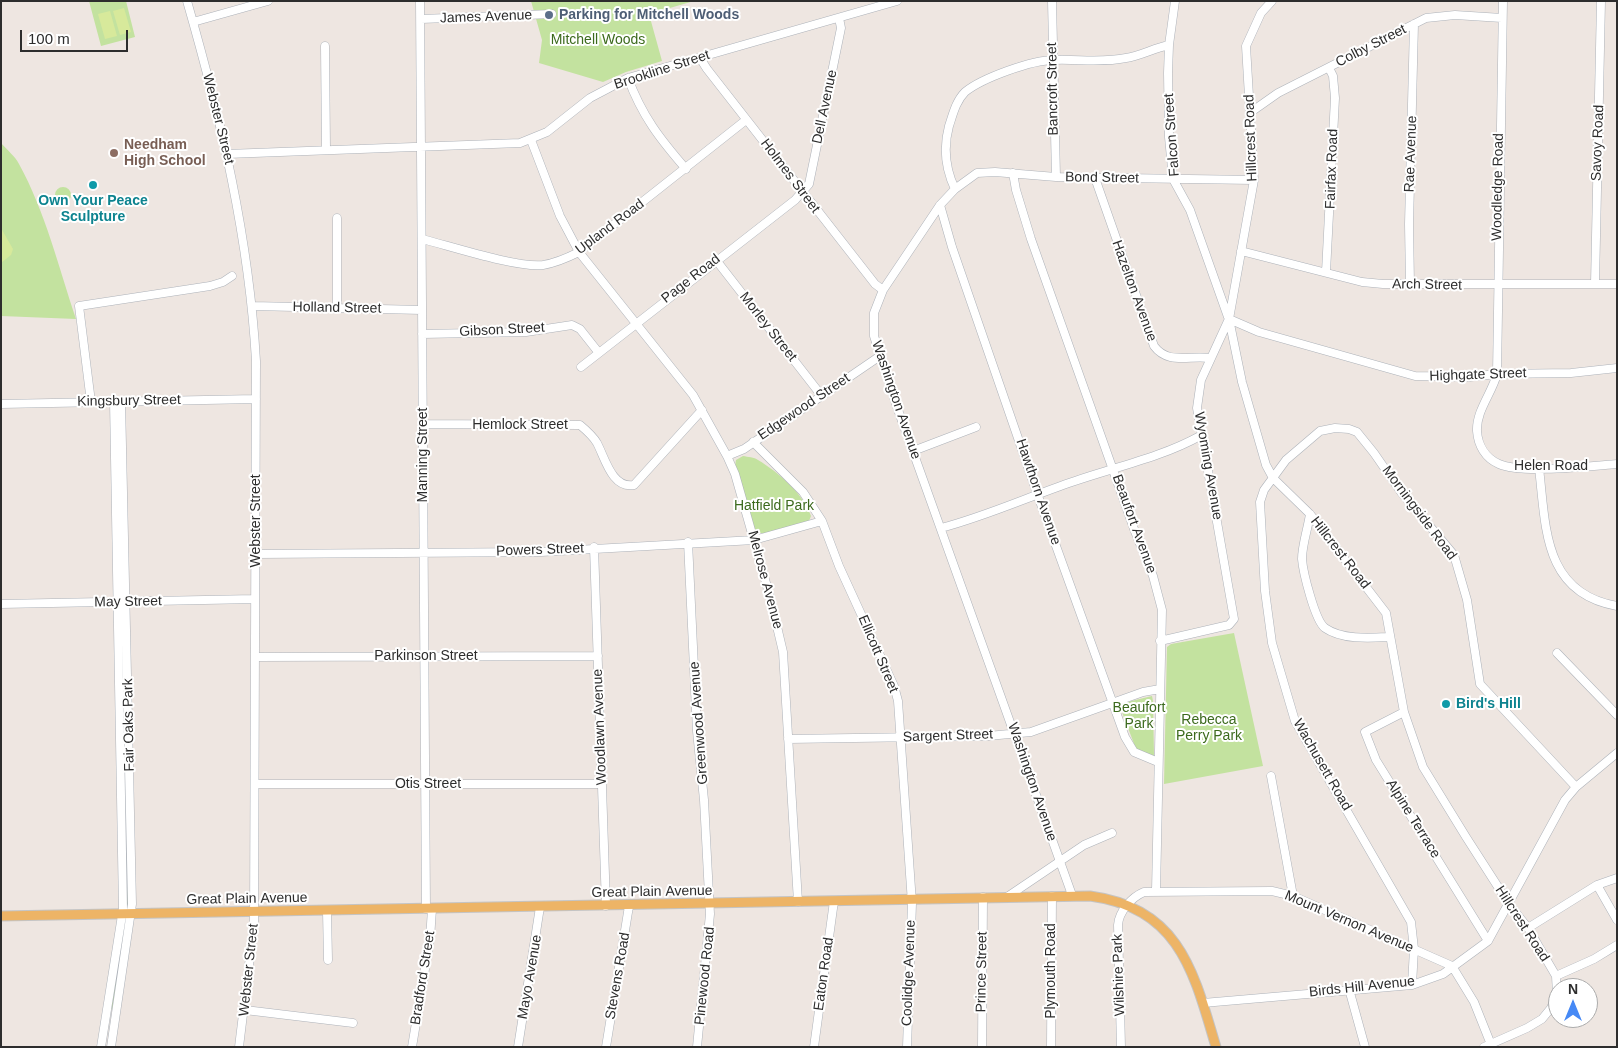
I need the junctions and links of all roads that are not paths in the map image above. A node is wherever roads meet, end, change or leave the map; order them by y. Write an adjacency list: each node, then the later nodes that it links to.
1 (187, 1): 14 (street, Webster Street)
2 (268, 1): 14 (street)
3 (420, 1): 13 (street, Manning Street)
4 (897, 1): 11 (street, Brookline Street)
5 (1052, 1): 19 (street, Bancroft Street)
6 (1175, 1): 16 (street, Falcon Street)
7 (1272, 1): 22 (street, Hillcrest Road)
8 (1503, 1): 12 (street, Woodledge Road)
9 (1601, 1): 44 (street, Savoy Road)
10 (552, 14): 13 (street, James Avenue)
11 (840, 18): 18 (street, Brookline Street); 35 (street, Dell Avenue)
12 (1502, 18): 15 (street, Colby Street); 47 (street, Woodledge Road)
13 (420, 19): 25 (street, Manning Street)
14 (193, 22): 27 (street, Webster Street)
15 (1414, 24): 20 (street, Colby Street); 46 (street, Rae Avenue)
16 (1169, 45): 19 (street); 32 (street, Falcon Street)
17 (325, 46): 26 (street)
18 (700, 58): 21 (street, Brookline Street); 23 (street, Holmes Street)
19 (1052, 60): 30 (street, Bancroft Street); 34 (street)
20 (1329, 68): 22 (street, Colby Street); 42 (street, Fairfax Road)
21 (628, 78): 24 (street, Brookline Street); 28 (street)
22 (1251, 112): 33 (street, Hillcrest Road)
23 (746, 120): 28 (street, Upland Road); 35 (street, Holmes Street)
24 (531, 140): 25 (street, Brookline Street); 40 (street, Melrose Avenue)
25 (421, 147): 26 (street, Brookline Street); 38 (street, Manning Street)
26 (326, 149): 27 (street, Brookline Street)
27 (227, 154): 49 (street, Webster Street)
28 (686, 169): 40 (street, Upland Road)
29 (1013, 173): 30 (street, Bond Street); 34 (street, Bond Street); 75 (street, Beaufort Avenue)
30 (1056, 177): 31 (street, Bond Street)
31 (1095, 178): 32 (street, Bond Street); 57 (street, Hazelton Avenue)
32 (1173, 179): 33 (street, Bond Street); 52 (street, Falcon Street)
33 (1254, 180): 39 (street, Hillcrest Road)
34 (955, 188): 36 (street, Washington Avenue)
35 (802, 193): 41 (street, Page Road); 48 (street, Holmes Street)
36 (940, 205): 48 (street, Washington Avenue); 78 (street, Hawthorn Avenue)
37 (337, 218): 50 (street)
38 (422, 239): 40 (street, Upland Road); 51 (street, Manning Street)
39 (1241, 251): 42 (street, Arch Street); 52 (street, Hillcrest Road)
40 (579, 252): 53 (street, Melrose Avenue)
41 (716, 260): 53 (street, Page Road); 61 (street, Morley Street)
42 (1326, 272): 46 (street, Arch Street)
43 (232, 276): 64 (street)
44 (1595, 284): 45 (street, Arch Street); 47 (street, Arch Street)
45 (1617, 284)
46 (1410, 285): 47 (street, Arch Street)
47 (1497, 285): 60 (street, Woodledge Road)
48 (883, 290): 56 (street, Washington Avenue)
49 (252, 306): 50 (street, Holland Street); 62 (street, Webster Street)
50 (337, 308): 51 (street, Holland Street)
51 (422, 310): 54 (street, Manning Street)
52 (1229, 319): 57 (street, Wyoming Avenue); 60 (street, Highgate Street); 76 (street, Hillcrest Road)
53 (636, 322): 55 (street, Page Road); 66 (street, Melrose Avenue)
54 (422, 334): 55 (street, Gibson Street); 67 (street, Manning Street)
55 (599, 353): 58 (street, Page Road)
56 (880, 356): 61 (street, Edgewood Street); 71 (street, Washington Avenue)
57 (1210, 358): 69 (street, Wyoming Avenue)
58 (581, 367)
59 (1617, 368): 60 (street, Highgate Street)
60 (1497, 374): 74 (street, Helen Road)
61 (821, 395): 70 (street, Edgewood Street)
62 (256, 399): 63 (street, Kingsbury Street); 86 (street, Webster Street)
63 (118, 401): 64 (street, Kingsbury Street); 77 (street, Fair Oaks Park)
64 (91, 402): 65 (street, Kingsbury Street)
65 (1, 404)
66 (702, 410): 67 (street, Hemlock Street); 72 (street, Melrose Avenue)
67 (423, 424): 85 (street, Manning Street)
68 (976, 427): 71 (street)
69 (1200, 436): 75 (street); 93 (street, Wyoming Avenue)
70 (753, 442): 72 (street, Edgewood Street); 80 (street, Ellicott Street)
71 (913, 451): 81 (street, Washington Avenue)
72 (728, 456): 82 (street, Melrose Avenue)
73 (1617, 464): 74 (street, Helen Road)
74 (1539, 468): 91 (street)
75 (1114, 469): 78 (street); 93 (street, Beaufort Avenue)
76 (1273, 478): 79 (street, Hillcrest Road); 113 (street, Morningside Road); 142 (street, Wachusett Road)
77 (119, 492): 88 (street, Fair Oaks Park); 89 (street, Fair Oaks Park)
78 (1038, 496): 81 (street); 99 (street, Hawthorn Avenue)
79 (1310, 514): 92 (street, Hillcrest Road); 92 (street)
80 (822, 521): 82 (street, Powers Street); 103 (street, Ellicott Street)
81 (941, 528): 102 (street, Washington Avenue)
82 (754, 540): 83 (street, Powers Street); 104 (street, Melrose Avenue)
83 (688, 542): 84 (street, Powers Street); 127 (street, Greenwood Avenue)
84 (594, 547): 85 (street, Powers Street); 96 (street, Woodlawn Avenue)
85 (424, 552): 86 (street, Powers Street); 95 (street, Manning Street)
86 (256, 554): 87 (street, Webster Street)
87 (255, 599): 89 (street, May Street); 97 (street, Webster Street)
88 (117, 602): 89 (street, May Street); 90 (street, May Street); 105 (street, Fair Oaks Park)
89 (126, 602): 106 (street, Fair Oaks Park)
90 (1, 604)
91 (1617, 606)
92 (1389, 637): 100 (street, Hillcrest Road)
93 (1160, 641): 98 (street, Beaufort Avenue)
94 (1557, 653): 101 (street)
95 (424, 656): 96 (street, Parkinson Street); 97 (street, Parkinson Street); 111 (street, Manning Street)
96 (598, 656): 112 (street, Woodlawn Avenue)
97 (255, 657): 110 (street, Webster Street)
98 (1160, 689): 99 (street, Sargent Street); 108 (street, Beaufort Avenue)
99 (1114, 702): 102 (street, Sargent Street); 108 (street, Hawthorn Avenue)
100 (1404, 712): 128 (street, Hillcrest Road); 140 (street, Alpine Terrace)
101 (1617, 715)
102 (1016, 733): 103 (street, Sargent Street); 115 (street, Washington Avenue)
103 (900, 738): 104 (street, Sargent Street); 124 (street, Ellicott Street)
104 (788, 739): 126 (street, Melrose Avenue)
105 (120, 752): 106 (street); 136 (street, Fair Oaks Park)
106 (129, 752): 136 (street, Fair Oaks Park)
107 (1617, 753): 113 (street, Birds Hill Avenue)
108 (1158, 762): 118 (street, Beaufort Avenue)
109 (1271, 776): 121 (street)
110 (255, 784): 111 (street, Otis Street); 135 (street, Webster Street)
111 (425, 784): 112 (street, Otis Street); 133 (street, Manning Street)
112 (602, 784): 129 (street, Woodlawn Avenue)
113 (1576, 787): 128 (street, Birds Hill Avenue)
114 (1112, 833): 115 (street)
115 (1059, 862): 119 (street, Washington Avenue); 123 (street)
116 (1617, 878): 117 (street)
117 (1597, 885): 138 (street); 139 (street)
118 (1156, 891): 121 (street, Mount Vernon Avenue); 131 (street, Mount Vernon Avenue)
119 (1072, 895): 120 (main road, Great Plain Avenue); 131 (main road, Great Plain Avenue)
120 (1052, 896): 123 (main road, Great Plain Avenue); 164 (street, Plymouth Road)
121 (1293, 896): 142 (street, Mount Vernon Avenue)
122 (983, 897): 123 (main road, Great Plain Avenue); 124 (main road, Great Plain Avenue); 163 (street, Prince Street)
123 (1007, 897)
124 (912, 899): 125 (main road, Great Plain Avenue); 162 (street, Coolidge Avenue)
125 (834, 901): 126 (main road, Great Plain Avenue); 161 (street, Eaton Road)
126 (798, 902): 127 (main road, Great Plain Avenue)
127 (710, 904): 130 (main road, Great Plain Avenue); 160 (street, Pinewood Road)
128 (1509, 904): 139 (street, Hillcrest Road); 140 (street, Birds Hill Avenue)
129 (606, 906): 130 (main road, Great Plain Avenue); 132 (main road, Great Plain Avenue)
130 (630, 906): 159 (street, Stevens Road)
131 (1127, 906): 148 (main road, Great Plain Avenue); 165 (street, Wilshire Park)
132 (540, 907): 133 (main road, Great Plain Avenue); 158 (street, Mayo Avenue)
133 (429, 909): 134 (main road, Great Plain Avenue); 157 (street, Bradford Street)
134 (327, 911): 135 (main road, Great Plain Avenue); 143 (street)
135 (254, 912): 136 (main road, Great Plain Avenue); 149 (street, Webster Street)
136 (127, 914): 137 (main road, Great Plain Avenue); 150 (street, Fair Oaks Park); 151 (street, Fair Oaks Park)
137 (1, 916)
138 (1617, 920)
139 (1528, 928): 145 (street, Hillcrest Road)
140 (1488, 941): 144 (street, Birds Hill Avenue)
141 (1617, 945): 145 (street)
142 (1414, 949): 144 (street, Mount Vernon Avenue); 146 (street, Wachusett Road)
143 (328, 960)
144 (1452, 966): 146 (street, Birds Hill Avenue); 153 (street)
145 (1556, 976): 153 (street, Hillcrest Road)
146 (1412, 985): 147 (street, Birds Hill Avenue)
147 (1348, 989): 148 (street, Birds Hill Avenue); 167 (street)
148 (1203, 1003): 166 (main road, Great Plain Avenue)
149 (244, 1010): 152 (street); 156 (street, Webster Street)
150 (107, 1013): 151 (street); 154 (street, Fair Oaks Park)
151 (116, 1015): 155 (street, Fair Oaks Park)
152 (353, 1023)
153 (1489, 1046)
154 (101, 1047)
155 (111, 1047)
156 (240, 1047)
157 (412, 1047)
158 (518, 1047)
159 (606, 1047)
160 (698, 1047)
161 (814, 1047)
162 (906, 1047)
163 (982, 1047)
164 (1051, 1047)
165 (1121, 1047)
166 (1216, 1047)
167 (1364, 1047)

